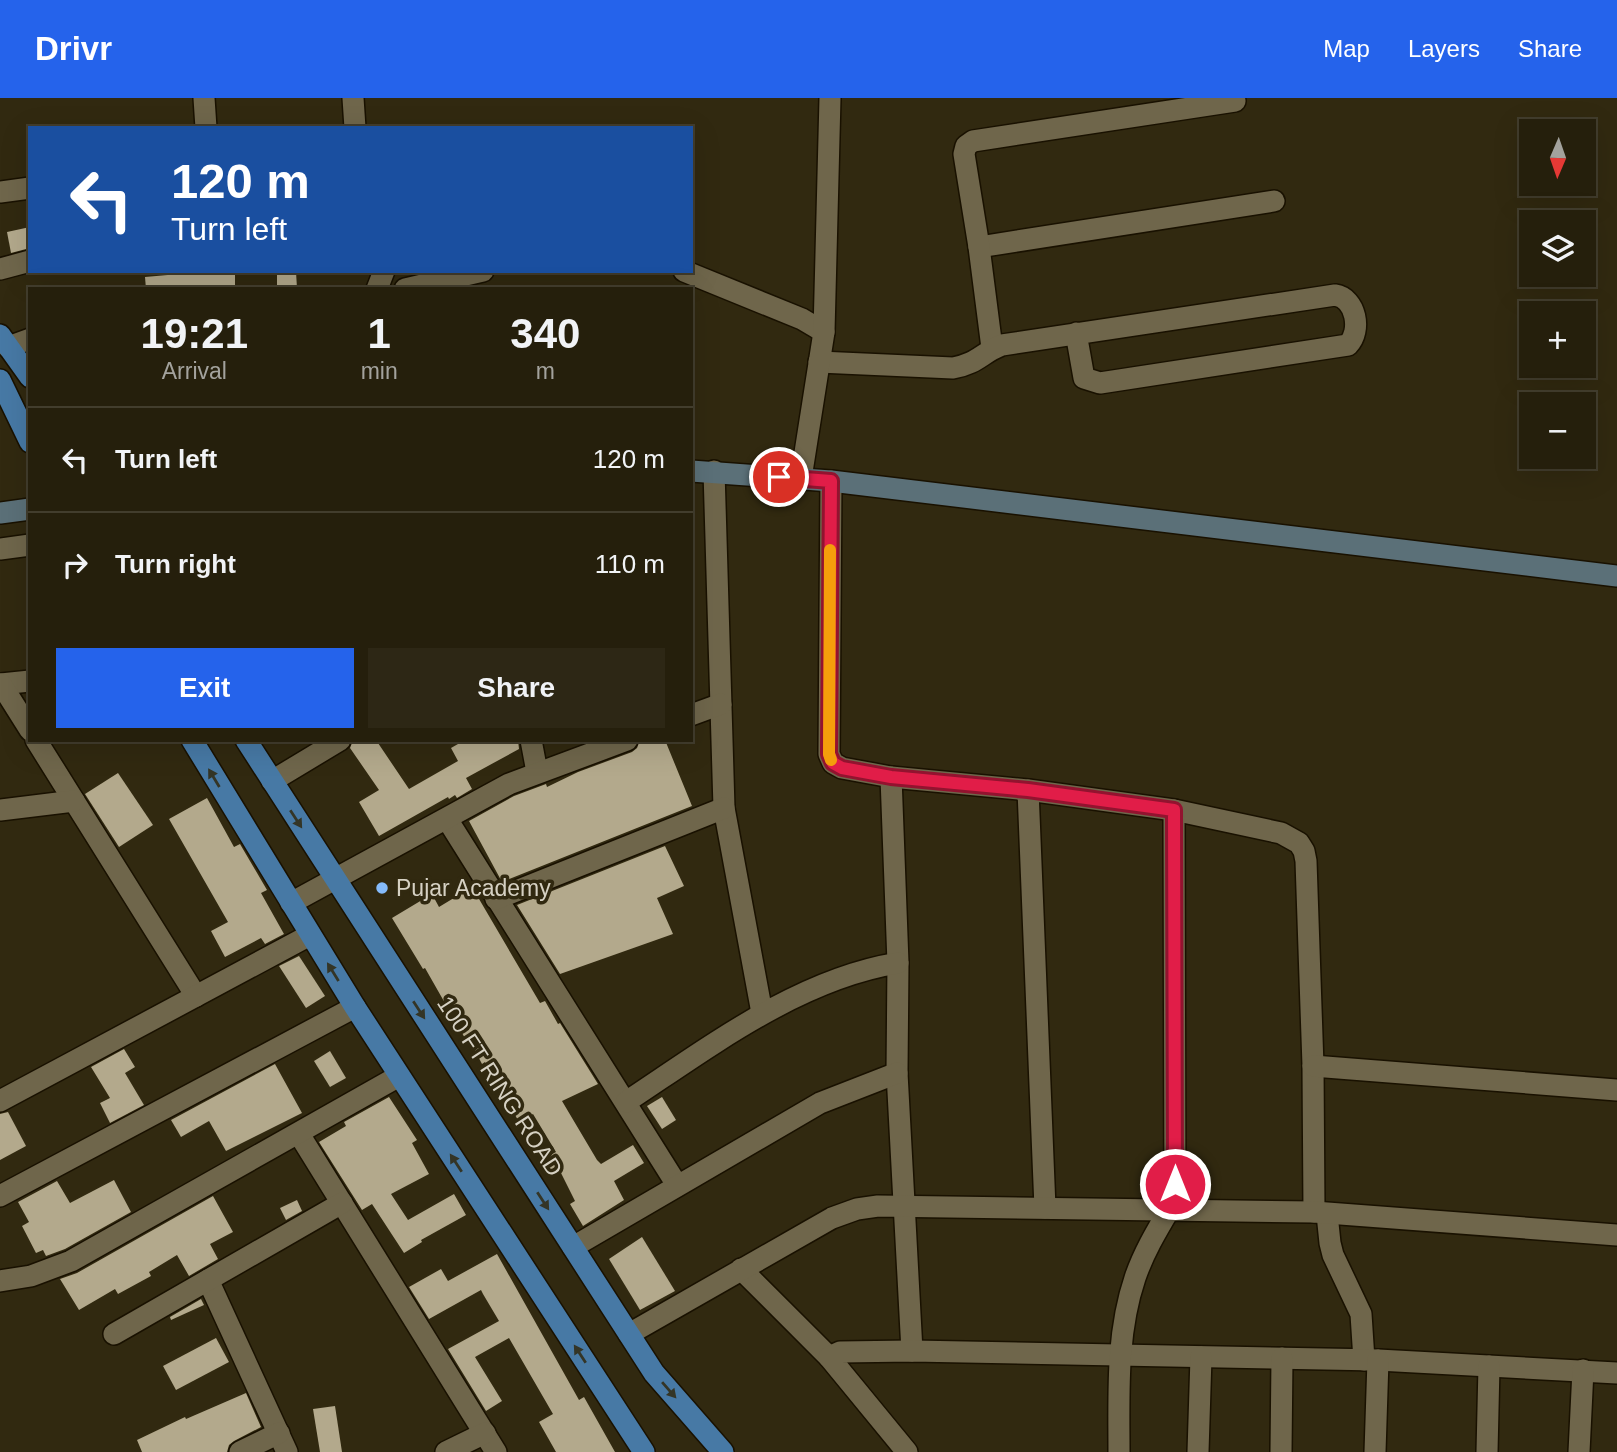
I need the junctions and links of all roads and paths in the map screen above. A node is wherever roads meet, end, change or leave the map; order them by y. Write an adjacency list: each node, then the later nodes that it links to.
1 (204, 98): 6 (street)
2 (353, 98): 7 (street)
3 (830, 98): 17 (street)
4 (1235, 101): 5 (street)
5 (1149, 106): 11 (street)
6 (206, 126)
7 (355, 126)
8 (28, 188): 9 (street)
9 (0, 192)
10 (1274, 201): 11 (street)
11 (979, 247): 21 (street)
12 (28, 262): 13 (street)
13 (0, 269)
14 (474, 273): 16 (street)
15 (689, 273): 17 (street)
16 (414, 287)
17 (824, 332): 22 (street)
18 (1076, 333): 18 (street); 21 (street)
19 (28, 339): 20 (street)
20 (4, 341): 23 (main road)
21 (992, 348): 22 (street)
22 (819, 362): 28 (street)
23 (28, 374)
24 (0, 380): 25 (main road)
25 (28, 438)
26 (693, 471): 27 (street)
27 (714, 471): 28 (street); 37 (street)
28 (801, 478): 29 (street)
29 (831, 481): 34 (street); 47 (street)
30 (28, 509): 31 (street)
31 (0, 513)
32 (28, 545): 33 (street)
33 (0, 549)
34 (1617, 576)
35 (28, 681): 36 (street)
36 (1, 684): 39 (street)
37 (721, 704): 38 (street); 51 (street)
38 (693, 714)
39 (28, 727)
40 (37, 742): 50 (street)
41 (193, 742): 57 (main road, one-way to 41)
42 (247, 742): 48 (main road, 100 FT RING ROAD)
43 (337, 742): 48 (street)
44 (531, 742): 46 (street)
45 (620, 742): 46 (street)
46 (537, 772): 54 (street)
47 (891, 777): 49 (street); 59 (street)
48 (272, 781): 55 (main road, 100 FT RING ROAD, one-way to 55)
49 (1028, 790): 53 (street); 74 (street)
50 (74, 801): 52 (street); 60 (street)
51 (724, 808): 56 (street); 62 (street)
52 (0, 810)
53 (1174, 810): 63 (street); 75 (street)
54 (447, 818): 55 (street); 56 (street)
55 (335, 879): 57 (street); 78 (main road, 100 FT RING ROAD, one-way to 78)
56 (496, 899): 68 (street)
57 (291, 903): 58 (main road)
58 (310, 935): 60 (street); 61 (main road, one-way to 58)
59 (898, 963): 62 (street); 64 (street)
60 (195, 996): 67 (street)
61 (355, 1007): 65 (main road); 71 (street)
62 (762, 1013): 68 (street)
63 (1313, 1066): 66 (street); 76 (street)
64 (897, 1073): 70 (street); 73 (street)
65 (399, 1076): 69 (street); 98 (main road, one-way to 65)
66 (1617, 1090)
67 (0, 1101)
68 (625, 1102): 70 (street)
69 (299, 1134): 72 (street); 81 (street)
70 (677, 1185): 78 (street)
71 (0, 1196)
72 (342, 1203): 80 (street); 93 (street)
73 (903, 1205): 74 (street); 79 (street); 84 (street)
74 (1045, 1208): 75 (street)
75 (1172, 1210): 76 (street); 85 (street)
76 (1320, 1213): 77 (street); 89 (street)
77 (1617, 1235)
78 (573, 1247): 83 (main road, 100 FT RING ROAD)
79 (741, 1269): 83 (street); 86 (street)
80 (208, 1280): 82 (street); 94 (street)
81 (0, 1281)
82 (114, 1334)
83 (629, 1334): 99 (main road, 100 FT RING ROAD, one-way to 99)
84 (912, 1351): 85 (street); 86 (street)
85 (1119, 1356): 87 (street); 101 (street)
86 (829, 1357): 100 (street)
87 (1201, 1357): 88 (street); 102 (street)
88 (1282, 1358): 89 (street); 103 (street)
89 (1371, 1360): 90 (street); 104 (street)
90 (1489, 1366): 91 (street); 105 (street)
91 (1583, 1370): 92 (street); 106 (street)
92 (1617, 1373)
93 (485, 1433): 96 (street); 97 (street)
94 (283, 1443): 95 (street)
95 (240, 1452)
96 (446, 1452)
97 (496, 1452)
98 (644, 1452)
99 (723, 1452)
100 (907, 1452)
101 (1119, 1452)
102 (1198, 1452)
103 (1281, 1452)
104 (1375, 1452)
105 (1487, 1452)
106 (1579, 1452)

